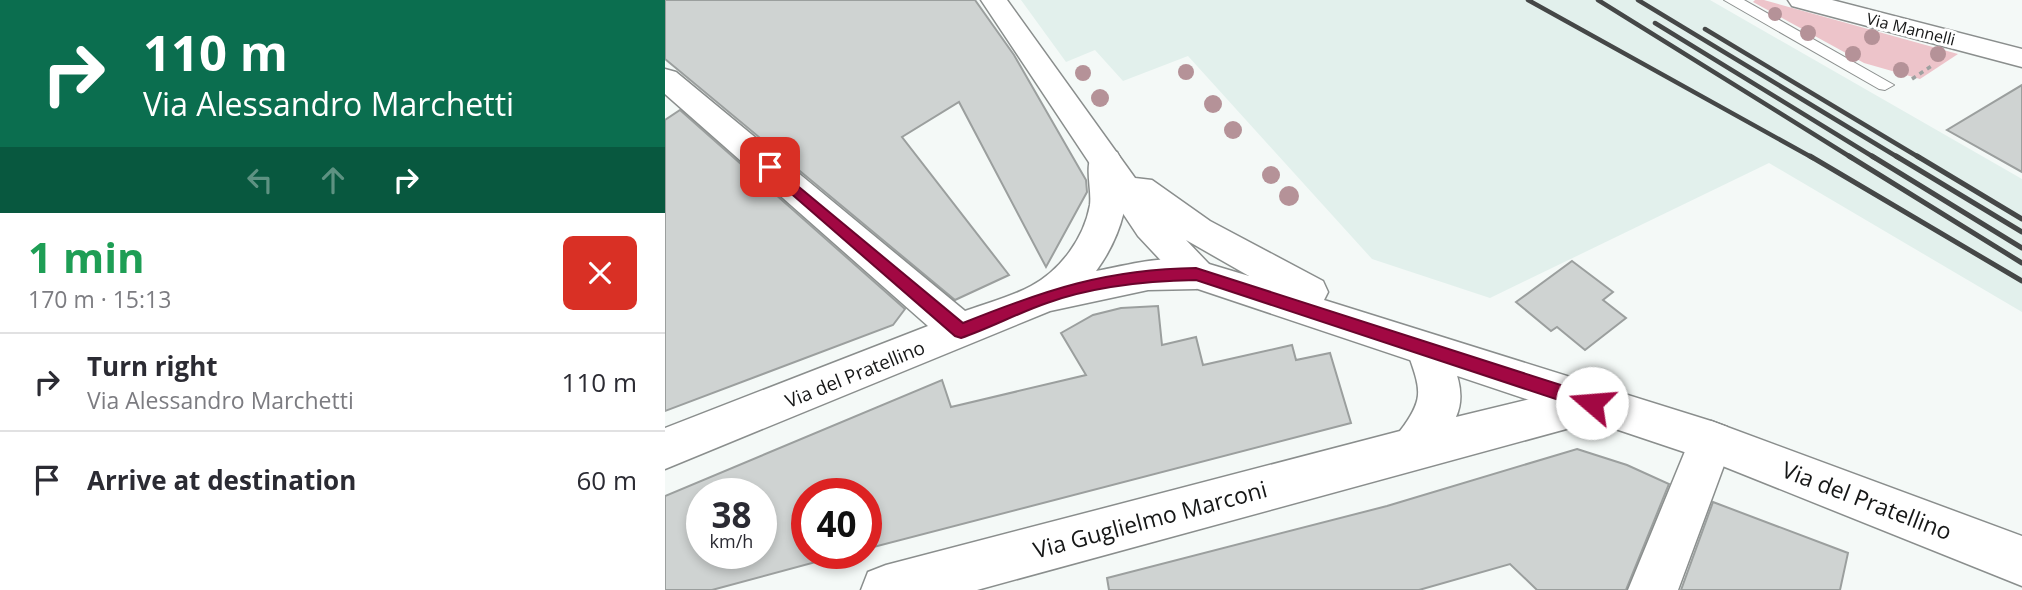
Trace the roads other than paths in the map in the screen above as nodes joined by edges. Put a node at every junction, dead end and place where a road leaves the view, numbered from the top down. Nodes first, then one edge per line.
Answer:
1 (994, 0) edge
2 (1732, 0) edge
3 (1801, 0) edge
4 (2022, 58) edge
5 (665, 78) edge
6 (1885, 85) dead end
7 (1105, 160) junction
8 (1208, 259) junction
9 (1044, 298) junction
10 (961, 331) junction
11 (1427, 350) junction
12 (1592, 403) junction
13 (1711, 441) junction
14 (1414, 448) junction
15 (665, 449) edge
16 (2022, 561) edge
17 (886, 590) edge
18 (1653, 590) edge

1 - 7 street
2 - 6 lane
3 - 4 street, Via Mannelli
5 - 10 street
7 - 8 street
7 - 9 street, Via del Pratellino
8 - 9 street, Via del Pratellino
8 - 11 street, Via del Pratellino
9 - 10 street, Via del Pratellino
10 - 15 street, Via del Pratellino
11 - 12 street, Via del Pratellino
11 - 14 street
12 - 13 street, Via del Pratellino
12 - 14 street, Via Guglielmo Marconi
13 - 16 street, Via del Pratellino
13 - 18 street
14 - 17 street, Via Guglielmo Marconi

